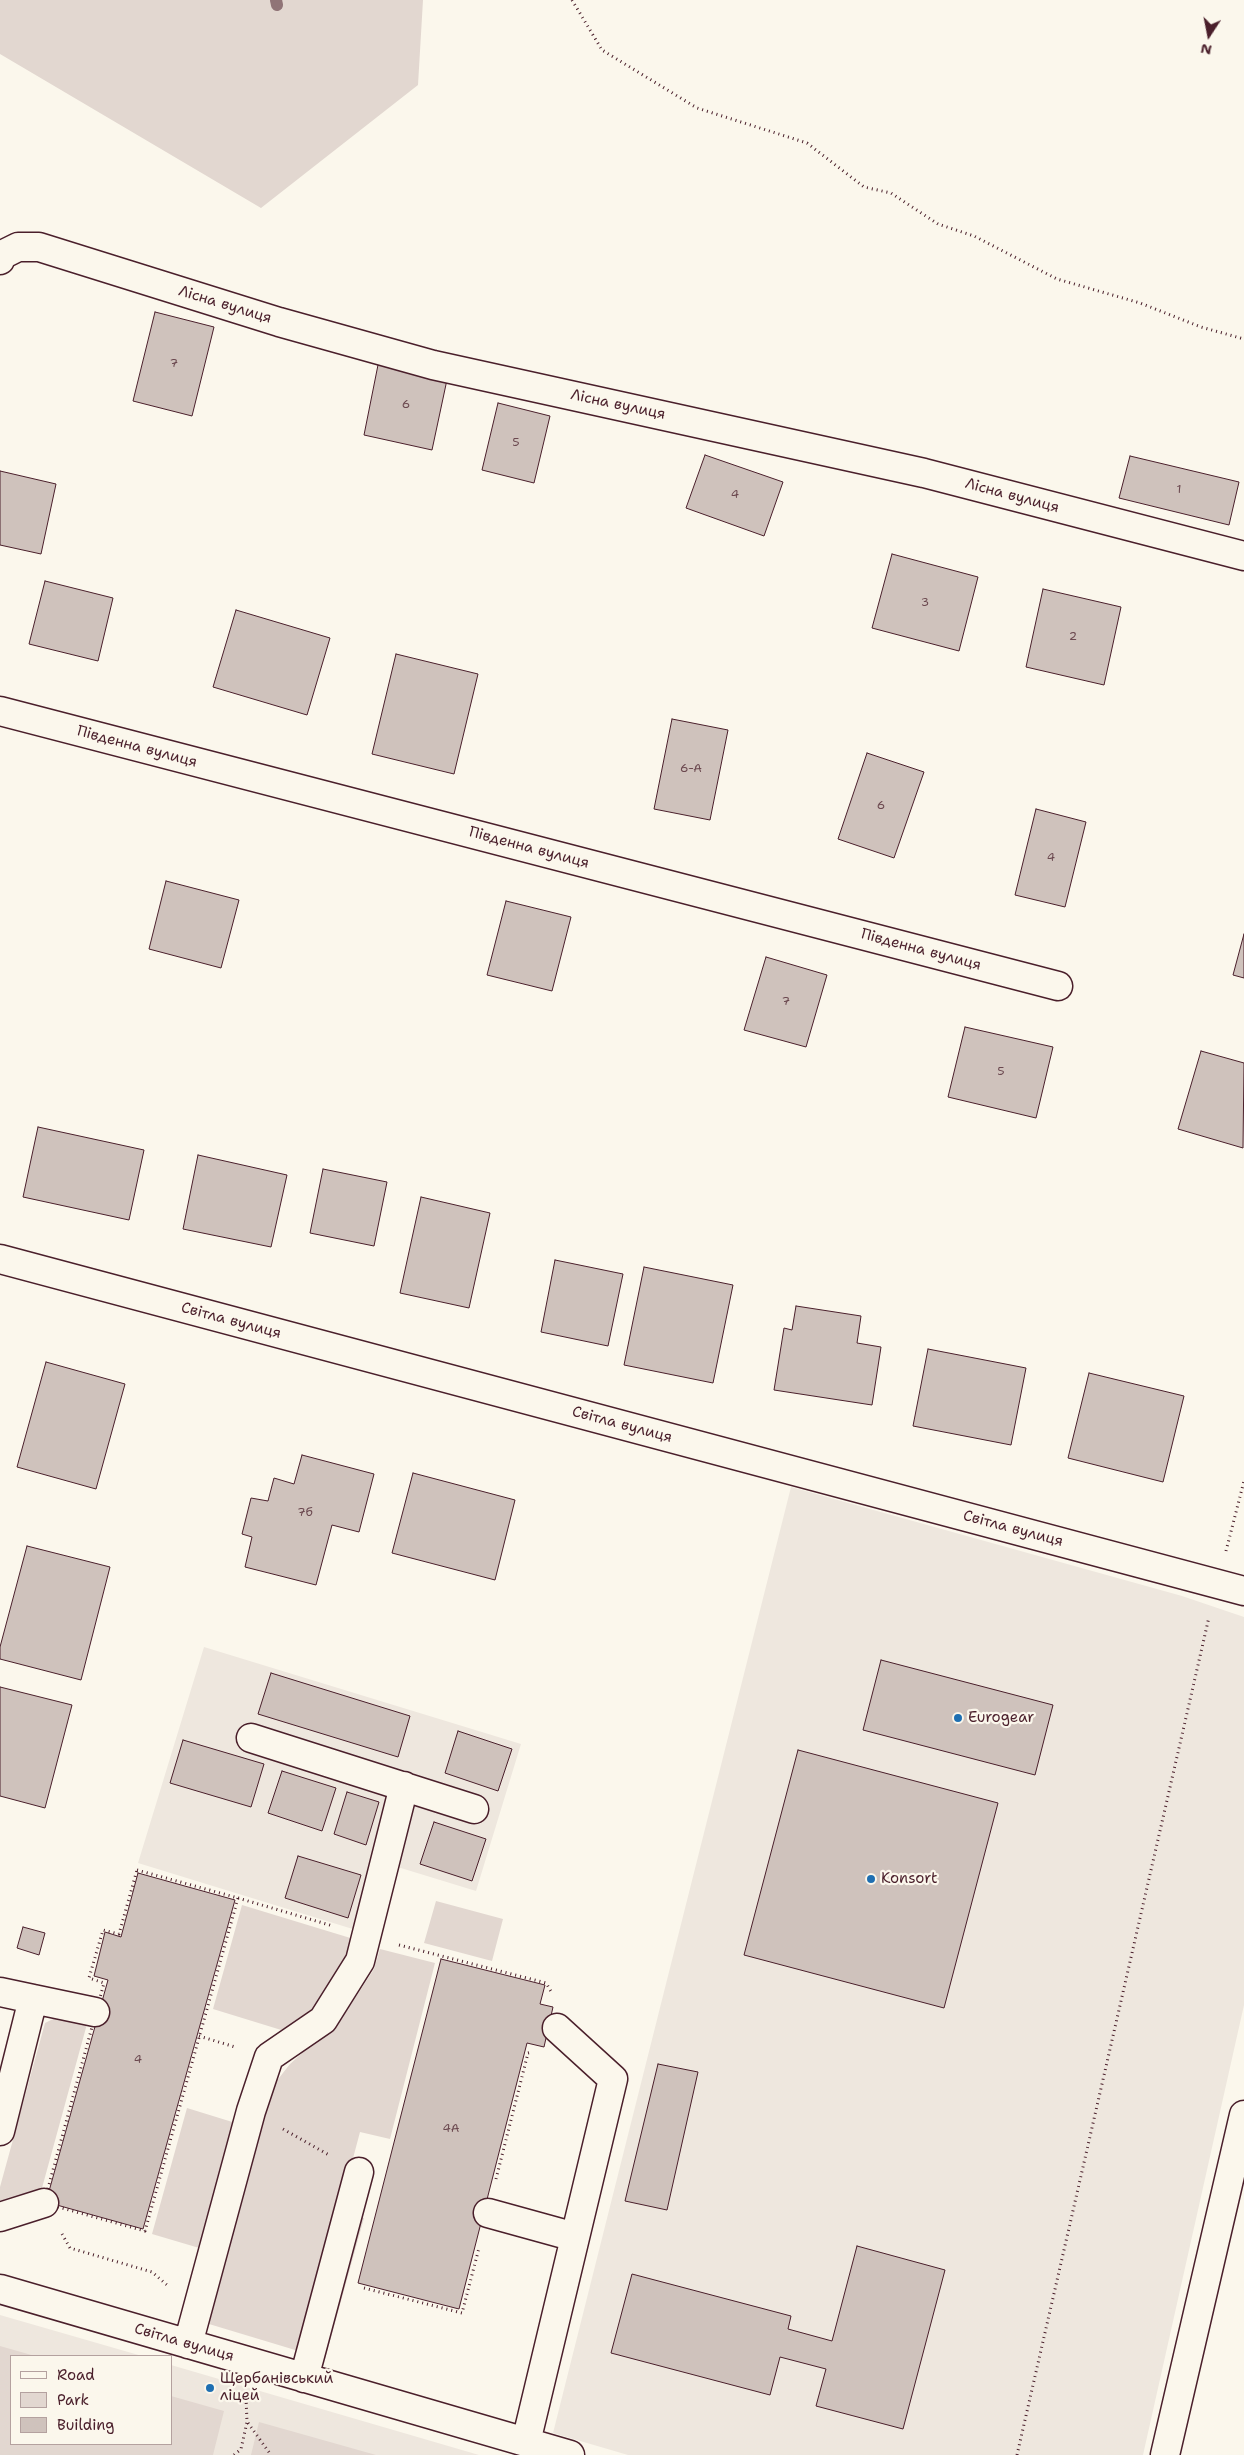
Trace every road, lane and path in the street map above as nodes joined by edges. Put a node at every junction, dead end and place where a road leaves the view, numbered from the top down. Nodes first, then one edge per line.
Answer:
1 (572, 0) edge
2 (0, 260) edge
3 (1244, 339) edge
4 (1244, 556) edge
5 (0, 711) edge
6 (1058, 986) dead end
7 (0, 1259) edge
8 (1244, 1481) edge
9 (1217, 1583) junction
10 (1244, 1591) edge
11 (251, 1738) dead end
12 (404, 1786) junction
13 (474, 1809) dead end
14 (238, 1898) junction
15 (365, 1936) junction
16 (0, 1992) edge
17 (33, 1999) junction
18 (96, 2012) junction
19 (557, 2028) joint
20 (252, 2111) junction
21 (1244, 2115) edge
22 (0, 2131) edge
23 (358, 2172) joint
24 (50, 2213) junction
25 (488, 2213) dead end
26 (0, 2217) edge
27 (575, 2237) junction
28 (0, 2289) edge
29 (197, 2311) junction
30 (188, 2344) junction
31 (236, 2358) junction
32 (304, 2378) junction
33 (248, 2422) junction
34 (526, 2442) junction
35 (234, 2455) edge
36 (271, 2455) edge
37 (570, 2455) edge
38 (1017, 2455) edge
39 (1165, 2455) edge

1 - 3 path
2 - 4 street, Лісна вулиця
5 - 6 street, Південна вулиця
7 - 9 street, Світла вулиця
8 - 9 path
9 - 10 street, Світла вулиця
9 - 38 path
11 - 12 street
12 - 13 street
12 - 15 street
14 - 15 path
14 - 18 path
14 - 24 path
15 - 19 path
15 - 20 street
16 - 17 street
17 - 18 street
17 - 22 street
18 - 24 path
19 - 27 street
20 - 23 path
20 - 29 street
21 - 39 street
23 - 32 street
24 - 26 street
24 - 29 path
25 - 27 street
27 - 34 street
28 - 30 street, Світла вулиця
29 - 30 street
30 - 31 street, Світла вулиця
31 - 32 street, Світла вулиця
31 - 33 path
32 - 34 street, Світла вулиця
33 - 35 path
33 - 36 path
34 - 37 street, Світла вулиця

